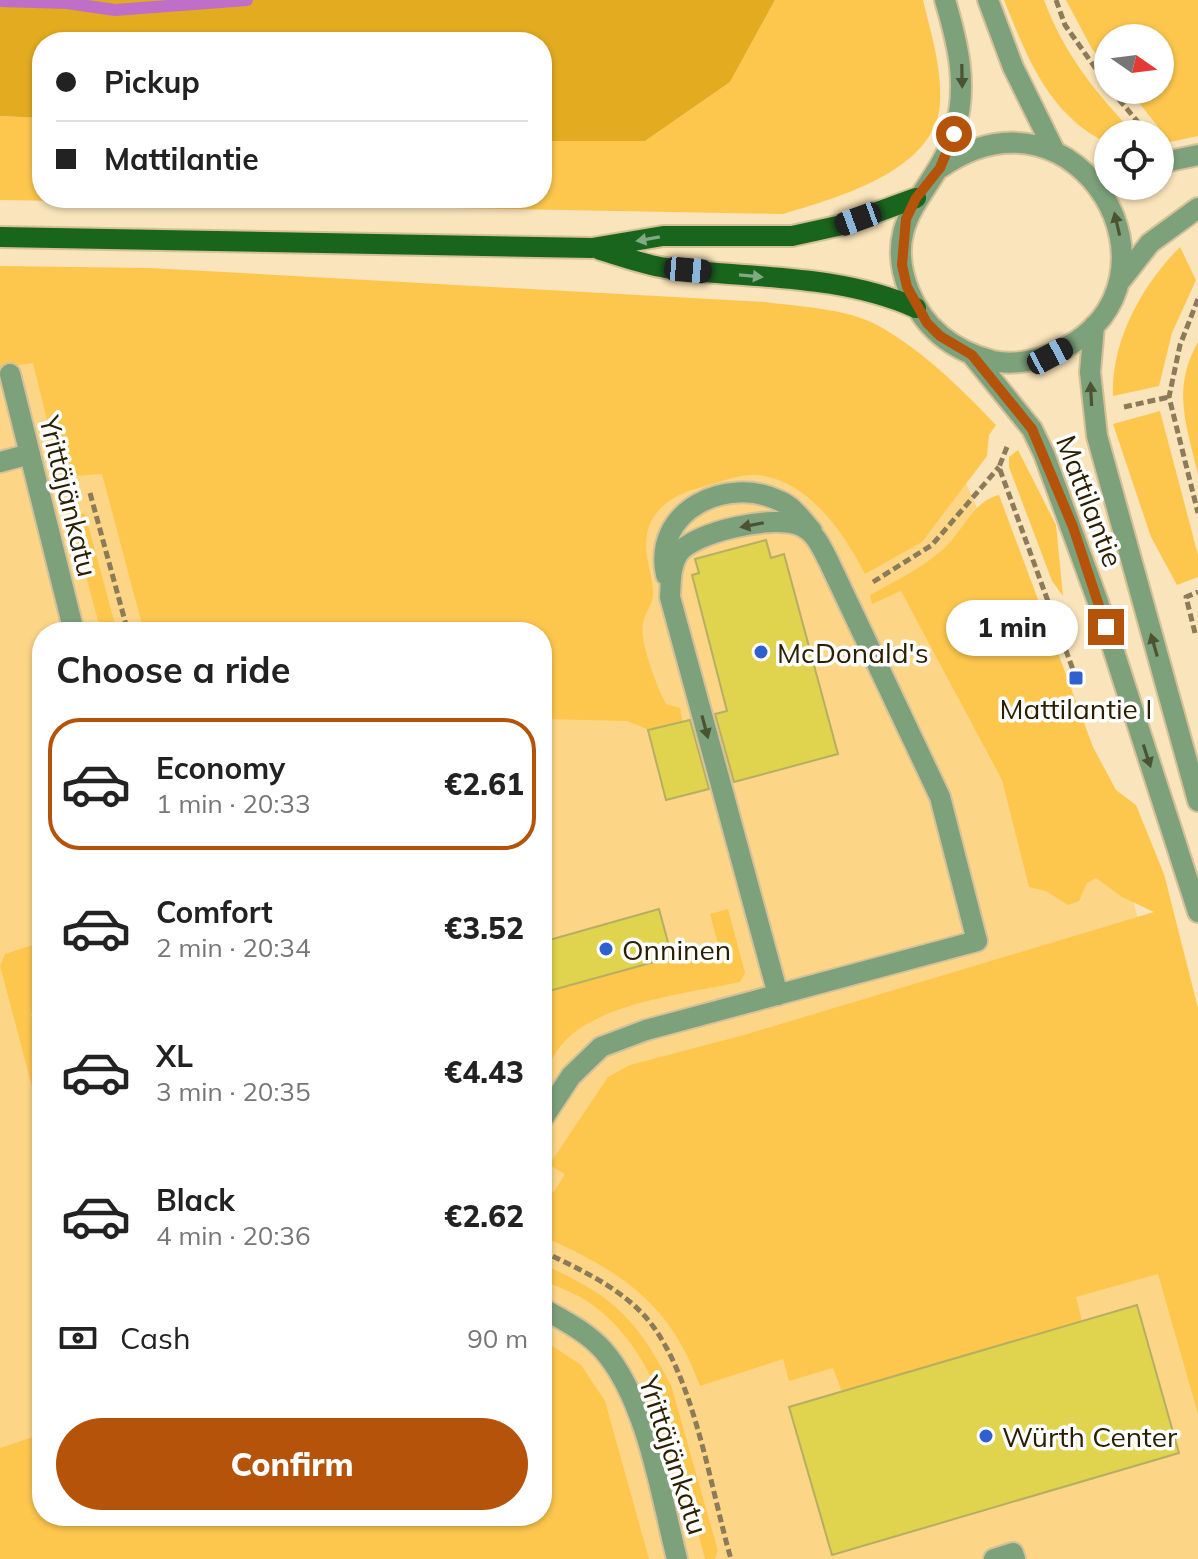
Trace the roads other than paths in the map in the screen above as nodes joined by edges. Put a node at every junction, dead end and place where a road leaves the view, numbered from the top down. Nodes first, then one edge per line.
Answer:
1 (945, 0) edge
2 (988, 0) edge
3 (1054, 150) junction
4 (1198, 155) edge
5 (1174, 160) edge
6 (1094, 167) edge
7 (940, 168) junction
8 (1083, 168) junction
9 (916, 198) junction
10 (1198, 208) edge
11 (0, 237) edge
12 (592, 248) junction
13 (1117, 286) junction
14 (916, 308) junction
15 (1094, 326) junction
16 (972, 355) junction
17 (10, 374) dead end
18 (30, 454) junction
19 (0, 462) edge
20 (814, 534) junction
21 (670, 597) junction
22 (72, 622) edge
23 (1198, 801) edge
24 (1198, 912) edge
25 (778, 995) junction
26 (552, 1105) edge
27 (552, 1314) edge
28 (677, 1559) edge
29 (994, 1559) edge
30 (1015, 1559) edge

1 -> 7 street
2 - 3 street
3 - 7 street
3 - 8 street
4 - 5 street
6 - 8 street
7 - 9 street
13 -> 8 street
9 -> 12 main road
9 - 14 street
10 - 13 street
11 - 12 main road
12 -> 14 main road
13 - 15 street
14 - 16 street
15 - 16 street
23 -> 15 street, Mattilantie
16 -> 24 street, Mattilantie
17 - 18 street, Yrittäjänkatu
18 - 19 street
18 - 22 street, Yrittäjänkatu
20 -> 21 street
20 - 21 street
20 - 25 street
21 -> 25 street
25 - 26 street
27 - 28 street, Yrittäjänkatu
29 - 30 street

